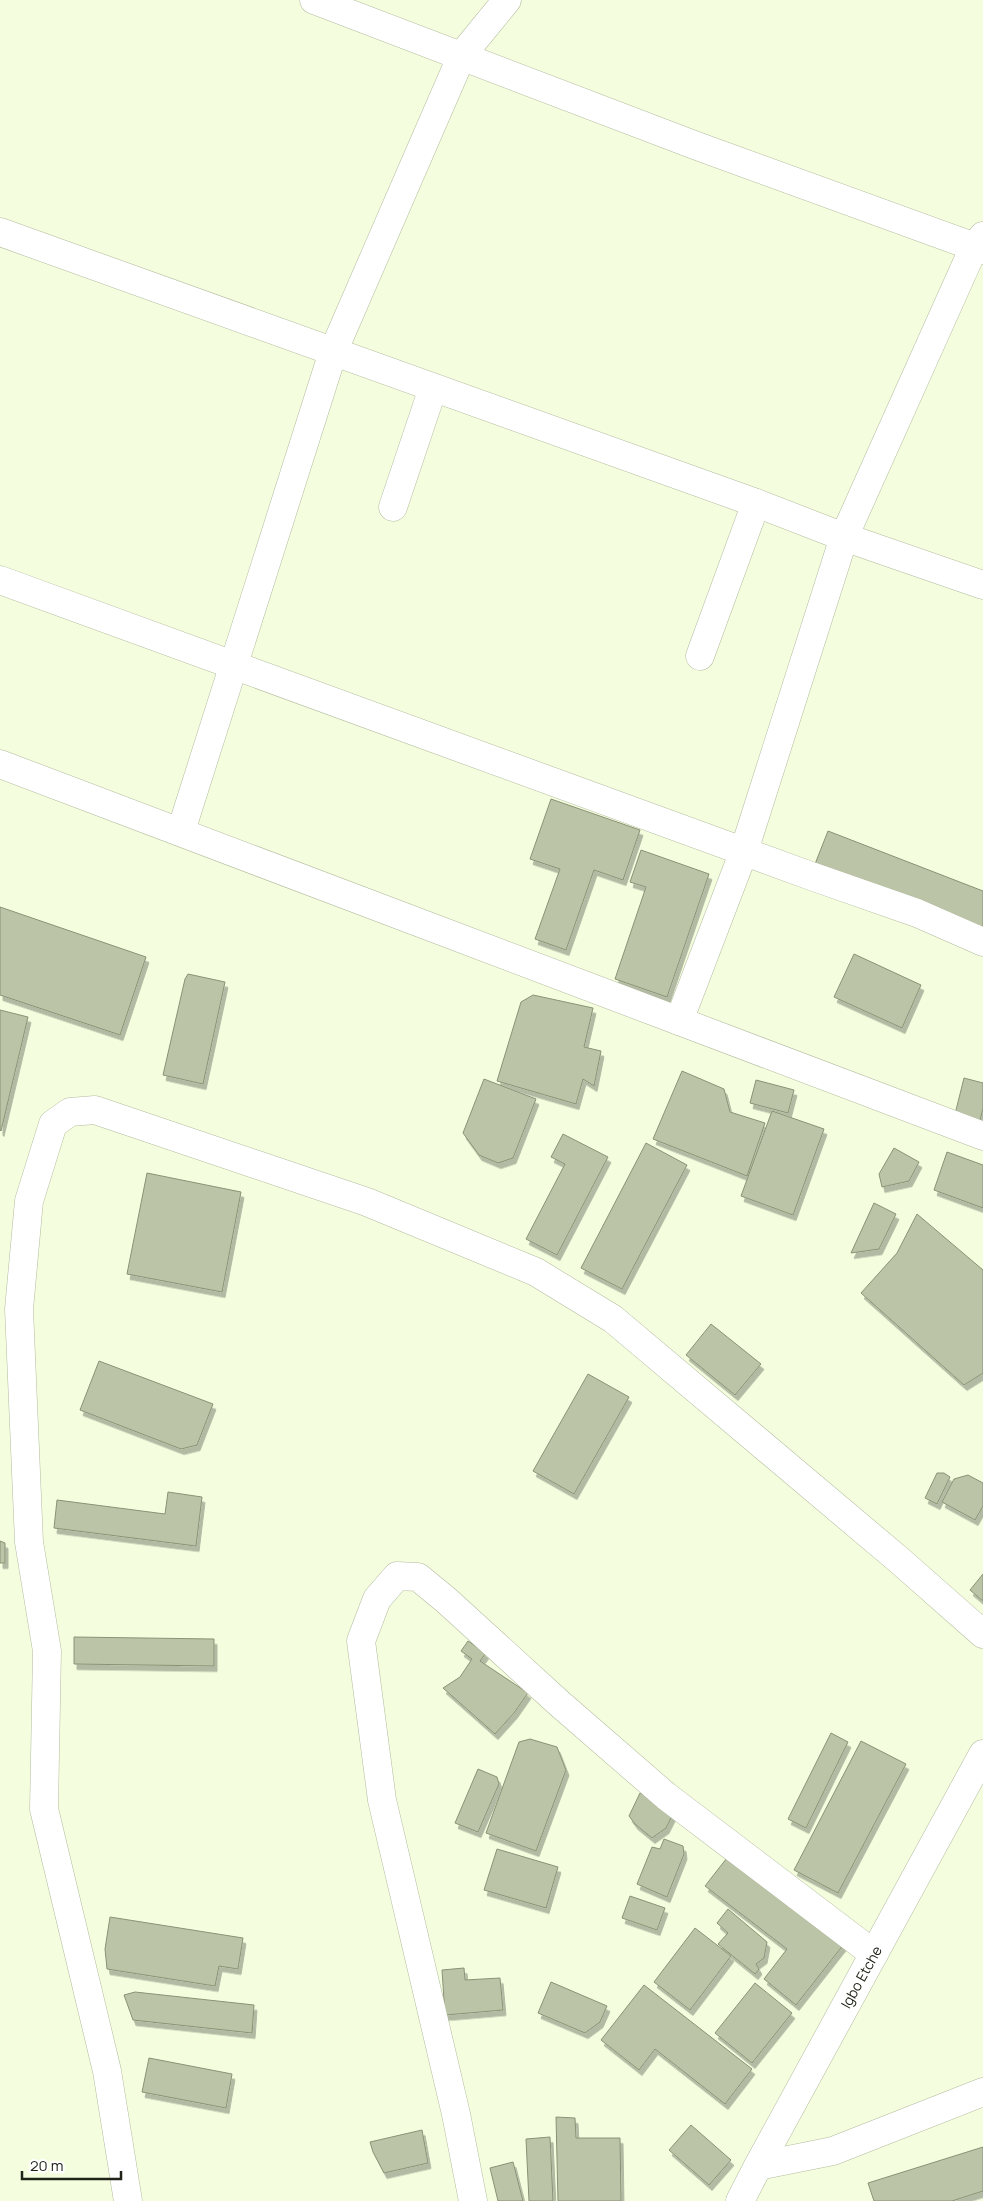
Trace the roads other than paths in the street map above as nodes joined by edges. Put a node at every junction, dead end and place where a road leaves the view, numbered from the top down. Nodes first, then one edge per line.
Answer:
1 (314, 0) edge
2 (507, 0) edge
3 (462, 55) junction
4 (0, 232) edge
5 (980, 244) edge
6 (333, 352) junction
7 (433, 388) junction
8 (756, 503) junction
9 (393, 507) dead end
10 (844, 537) junction
11 (0, 580) edge
12 (983, 585) edge
13 (700, 656) dead end
14 (234, 664) junction
15 (0, 764) edge
16 (181, 831) junction
17 (744, 850) junction
18 (983, 942) edge
19 (679, 1021) junction
20 (983, 1136) edge
21 (983, 1634) edge
22 (983, 1754) edge
23 (874, 1954) junction
24 (983, 2092) edge
25 (758, 2166) junction
26 (128, 2201) edge
27 (473, 2201) edge
28 (740, 2201) edge

1 - 3 street
2 - 3 street
3 - 5 street
3 - 6 street
4 - 6 street
5 - 10 street
6 - 7 street
6 - 14 street
7 - 8 street
7 - 9 street
8 - 10 street
8 - 13 street
10 - 12 street
10 - 17 street
11 - 14 street
14 - 16 street
14 - 17 street
15 - 16 street
16 - 19 street
17 - 18 street
17 - 19 street
19 - 20 street
21 - 26 street
22 - 23 street, Igbo Etche
23 - 25 street, Igbo Etche
23 - 27 street
24 - 25 street
25 - 28 street, Igbo Etche

